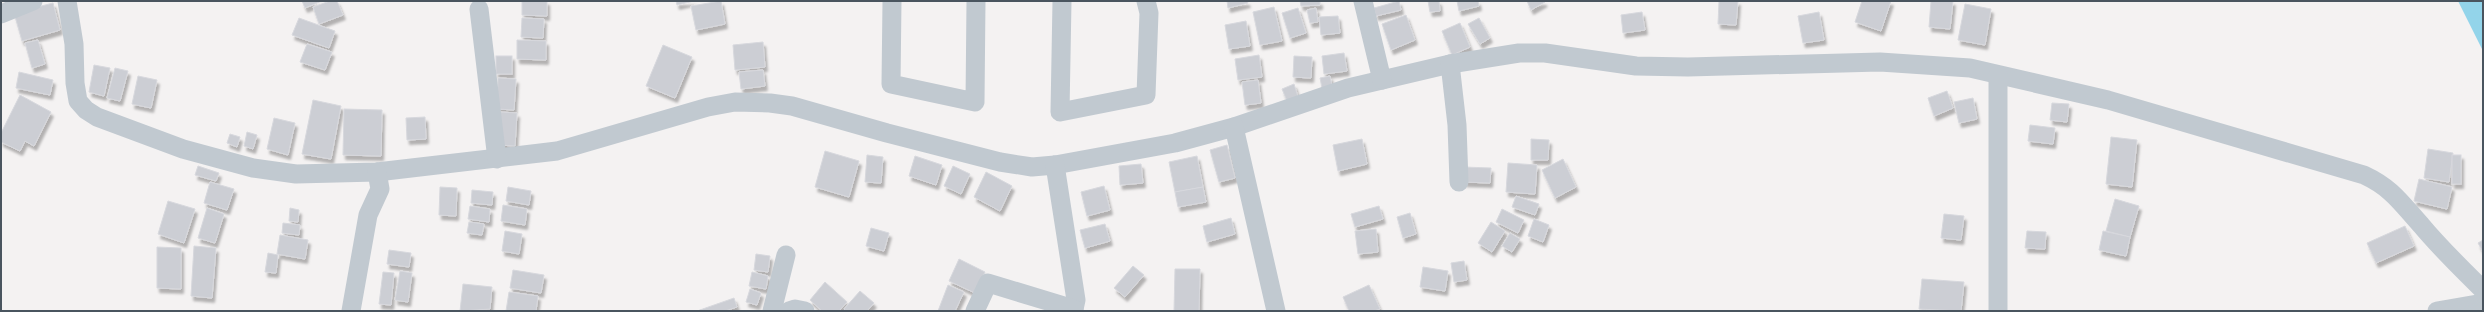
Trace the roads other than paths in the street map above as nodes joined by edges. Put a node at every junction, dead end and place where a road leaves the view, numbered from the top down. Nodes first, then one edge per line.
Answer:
1 (33, 1) edge
2 (67, 1) edge
3 (892, 1) edge
4 (976, 1) edge
5 (1062, 1) edge
6 (1146, 1) edge
7 (1363, 1) edge
8 (479, 10) dead end
9 (1, 14) edge
10 (1450, 64) junction
11 (1998, 75) junction
12 (1382, 80) junction
13 (1234, 127) junction
14 (497, 159) junction
15 (1055, 165) junction
16 (377, 172) junction
17 (1459, 182) dead end
18 (786, 255) dead end
19 (2483, 290) edge
20 (2483, 303) edge
21 (1072, 310) edge
22 (351, 311) edge
23 (772, 311) edge
24 (789, 311) edge
25 (805, 311) edge
26 (975, 311) edge
27 (1276, 311) edge
28 (1998, 311) edge
29 (2437, 311) edge

1 - 9 street
2 - 16 street
3 - 4 street
5 - 6 street
7 - 12 street
8 - 14 street
10 - 11 street
10 - 12 street
10 - 17 street
11 - 19 street
11 - 28 street
12 - 13 street
13 - 15 street
13 - 27 street
14 - 15 street
14 - 16 street
15 - 21 street
16 - 22 street
18 - 23 street
20 - 29 street
21 - 26 street
24 - 25 street

